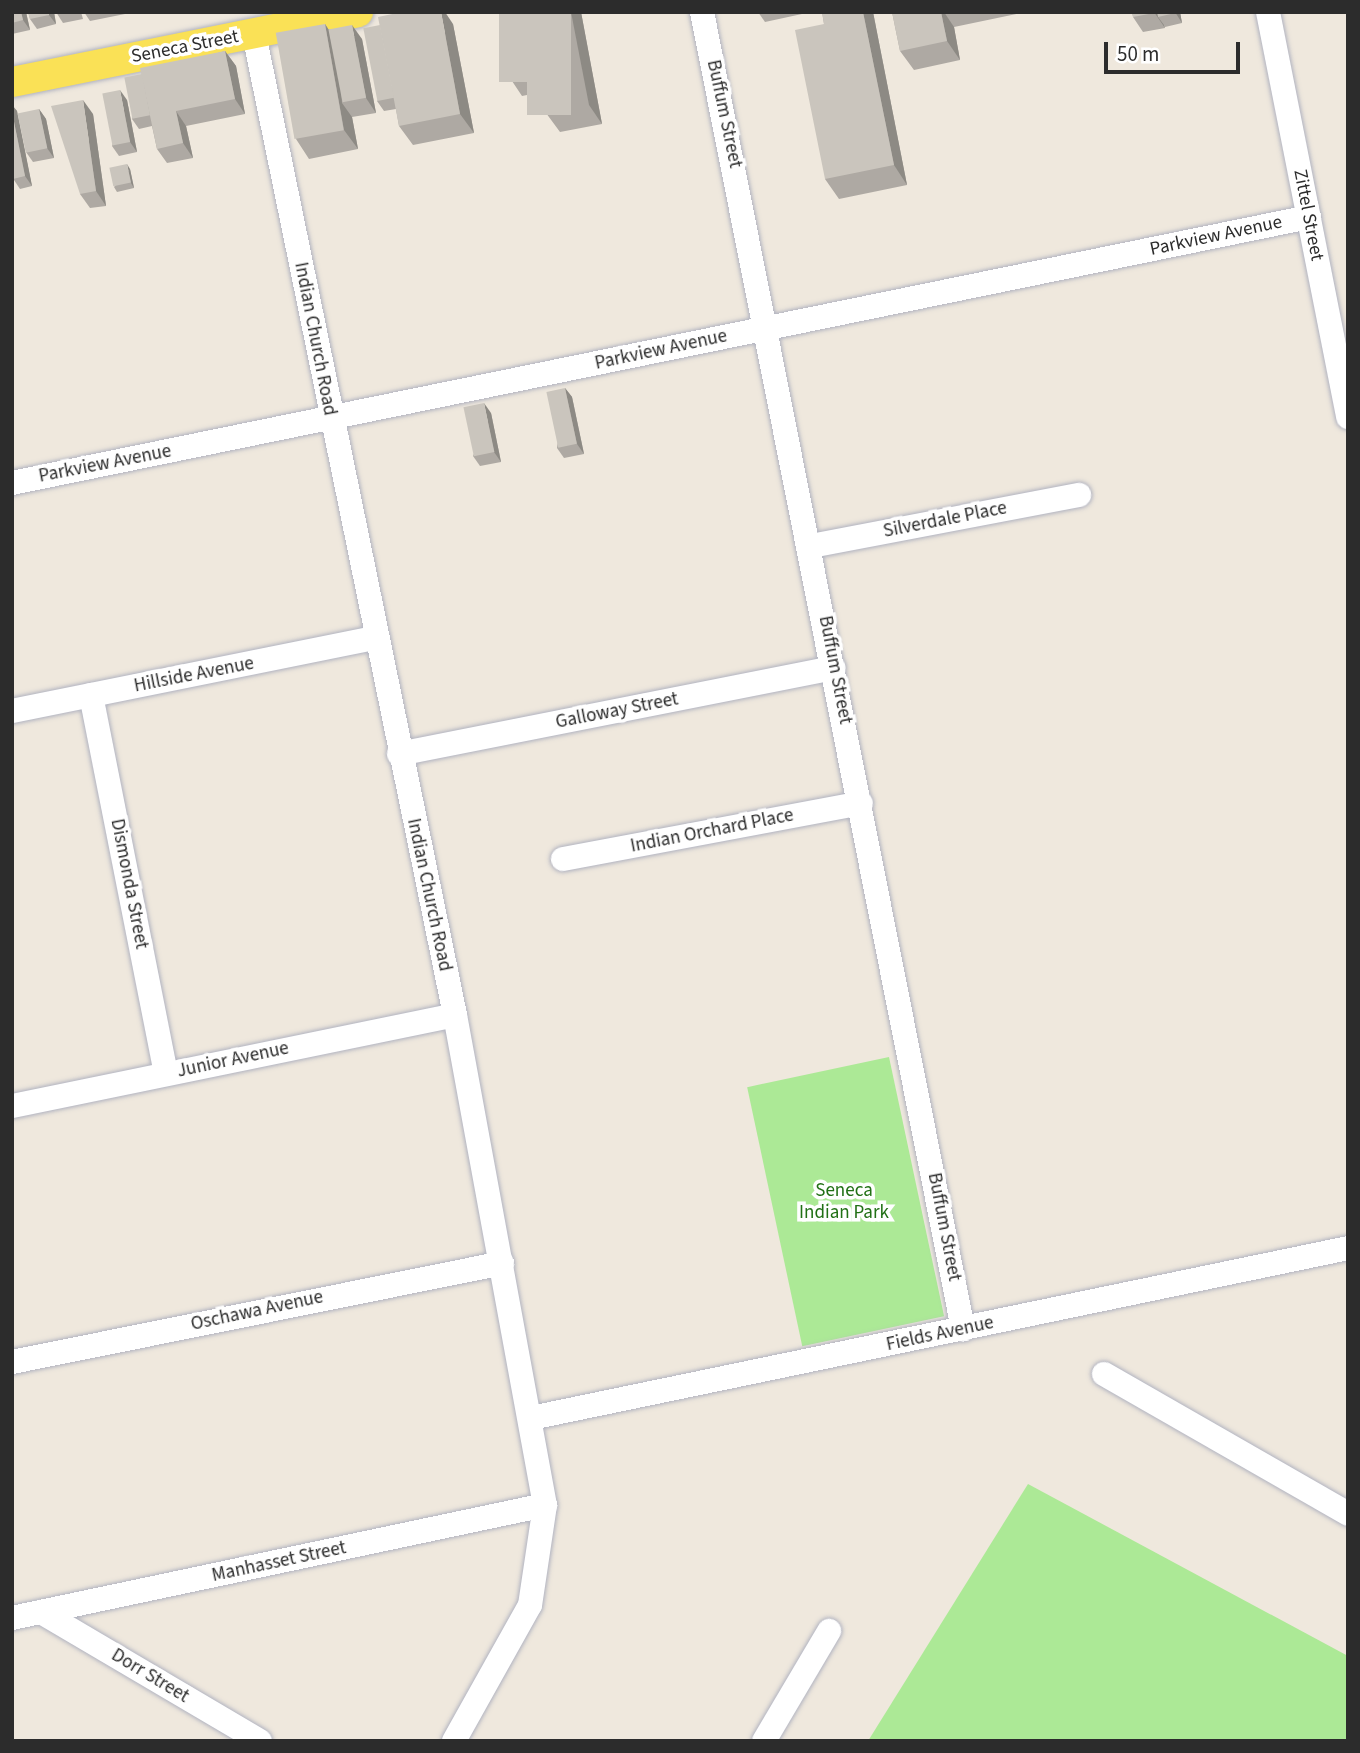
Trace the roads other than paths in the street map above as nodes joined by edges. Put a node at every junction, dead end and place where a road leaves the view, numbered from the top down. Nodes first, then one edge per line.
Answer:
1 (358, 12) edge
2 (702, 12) edge
3 (1268, 12) edge
4 (254, 34) junction
5 (12, 82) edge
6 (1309, 217) junction
7 (769, 328) junction
8 (1348, 417) edge
9 (331, 419) junction
10 (12, 483) edge
11 (1079, 495) dead end
12 (811, 546) junction
13 (375, 638) junction
14 (834, 668) junction
15 (92, 695) junction
16 (12, 711) edge
17 (399, 754) junction
18 (861, 803) junction
19 (563, 859) dead end
20 (455, 1015) junction
21 (166, 1074) junction
22 (12, 1106) edge
23 (1348, 1248) edge
24 (502, 1263) junction
25 (963, 1329) junction
26 (12, 1362) edge
27 (1104, 1374) dead end
28 (531, 1418) junction
29 (545, 1505) junction
30 (1348, 1514) edge
31 (41, 1612) junction
32 (12, 1618) edge
33 (829, 1632) dead end
34 (260, 1741) edge
35 (454, 1741) edge
36 (764, 1741) edge

1 - 4 main road, Seneca Street
2 - 7 street, Buffum Street
3 - 6 street, Zittel Street
4 - 5 main road, Seneca Street
4 - 9 street, Indian Church Road
6 - 7 street, Parkview Avenue
6 - 8 street, Zittel Street
7 - 9 street, Parkview Avenue
7 - 12 street, Buffum Street
9 - 10 street, Parkview Avenue
9 - 13 street, Indian Church Road
11 - 12 street, Silverdale Place
12 - 14 street, Buffum Street
13 - 15 street, Hillside Avenue
13 - 17 street, Indian Church Road
14 - 17 street, Galloway Street
14 - 18 street, Buffum Street
15 - 16 street, Hillside Avenue
15 - 21 street, Dismonda Street
17 - 20 street, Indian Church Road
18 - 19 street, Indian Orchard Place
18 - 25 street, Buffum Street
20 - 21 street, Junior Avenue
20 - 24 street, Indian Church Road
21 - 22 street, Junior Avenue
23 - 25 street, Fields Avenue
24 - 26 street, Oschawa Avenue
24 - 28 street, Indian Church Road
25 - 28 street, Fields Avenue
27 - 30 street
28 - 29 street, Indian Church Road
29 - 31 street, Manhasset Street
29 - 35 street, Indian Church Road
31 - 32 street, Manhasset Street
31 - 34 street, Dorr Street
33 - 36 street

